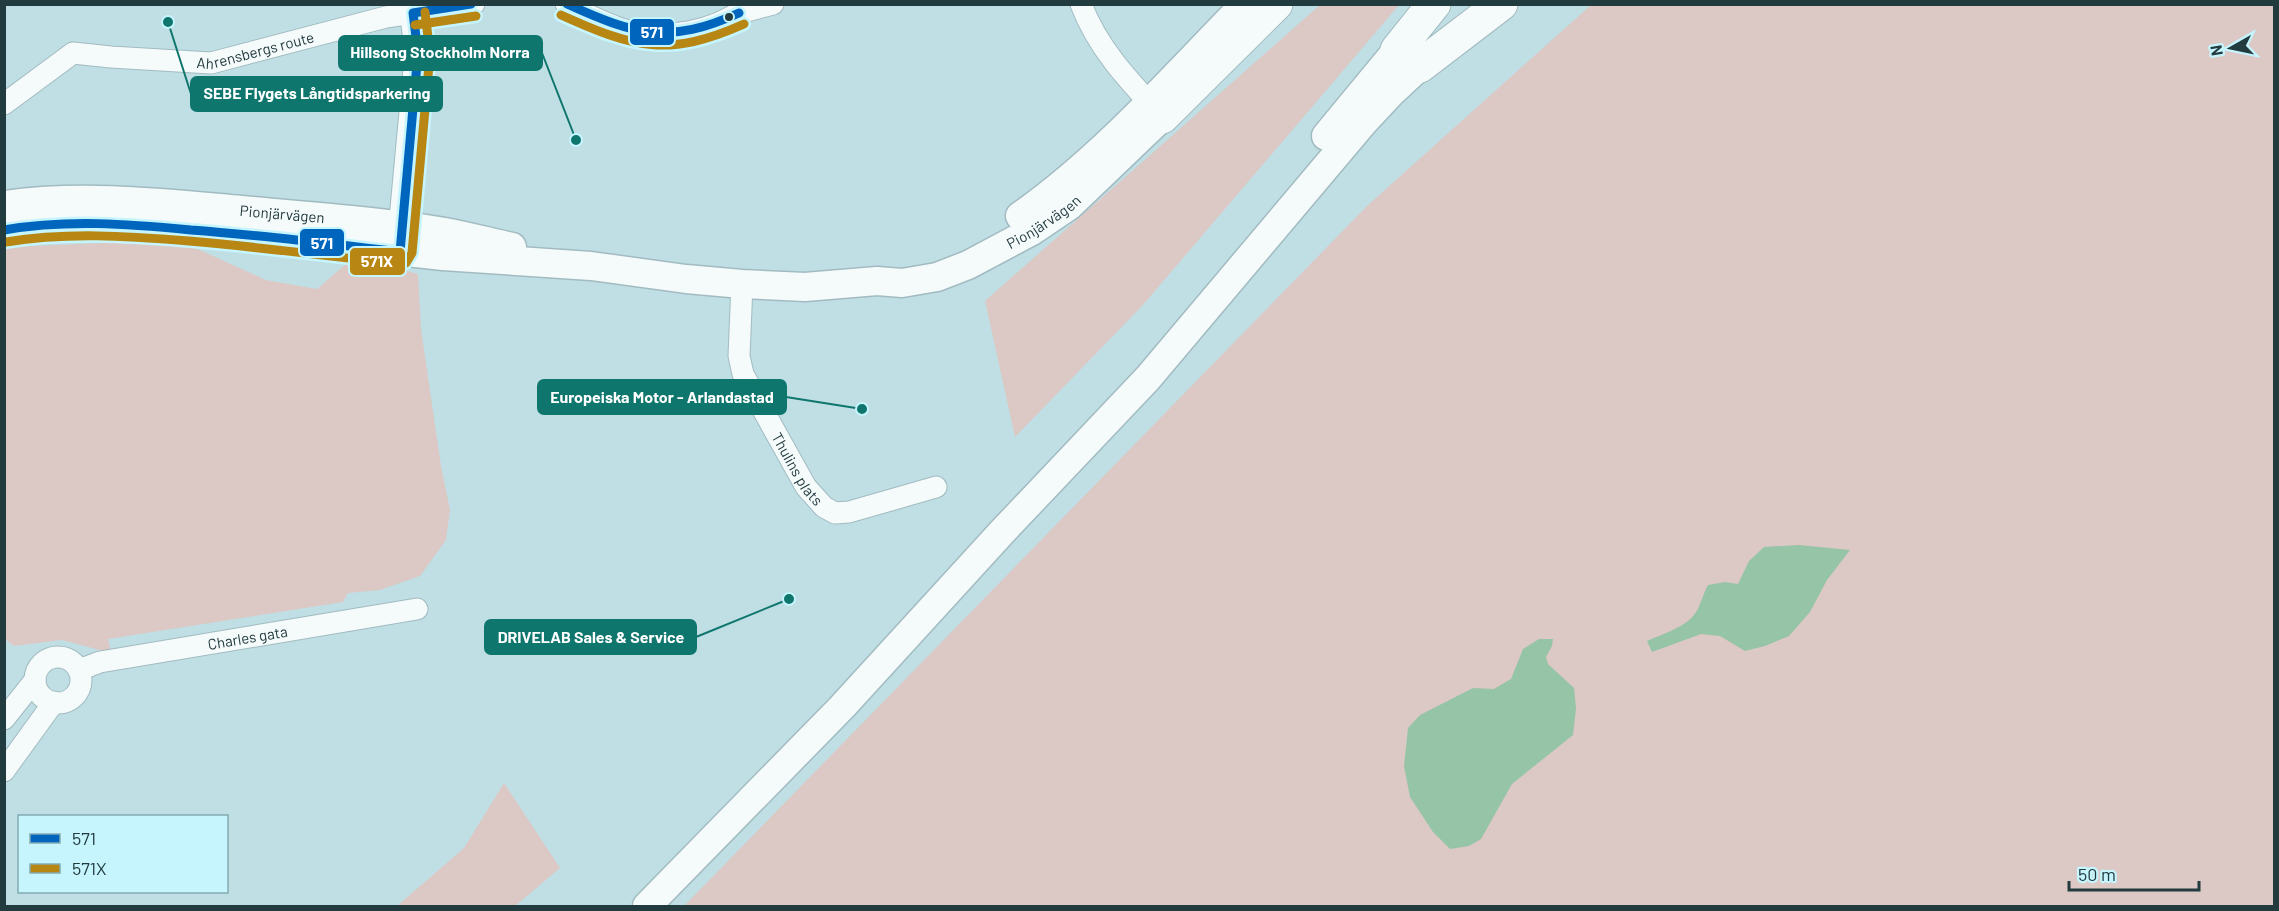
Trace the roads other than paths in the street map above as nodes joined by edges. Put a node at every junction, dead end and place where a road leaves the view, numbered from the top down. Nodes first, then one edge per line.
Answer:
1 (474, 4) edge
2 (566, 4) edge
3 (773, 4) edge
4 (1081, 4) edge
5 (1245, 4) edge
6 (1276, 4) edge
7 (1434, 4) edge
8 (1501, 4) edge
9 (413, 9) edge
10 (745, 9) edge
11 (1409, 58) junction
12 (4, 104) edge
13 (1155, 110) junction
14 (4, 205) edge
15 (4, 230) edge
16 (401, 239) junction
17 (742, 284) junction
18 (936, 487) dead end
19 (417, 609) dead end
20 (79, 670) junction
21 (35, 680) junction
22 (54, 702) junction
23 (4, 719) edge
24 (4, 771) edge
25 (647, 906) edge

1 - 9 street, Ahrensbergs route
2 - 10 street
3 - 10 street
4 - 13 street
5 - 13 main road, Pionjärvägen
6 - 13 highway
7 - 11 highway
8 - 11 highway
9 - 12 street, Ahrensbergs route
9 - 16 street
11 - 25 main road
13 - 17 main road, Pionjärvägen
14 - 16 main road, Pionjärvägen
15 - 16 main road, Pionjärvägen
16 - 17 main road, Pionjärvägen
17 - 18 street, Thulins plats
19 - 20 street, Charles gata
20 - 21 street
20 - 22 street
21 - 22 street
21 - 23 street
22 - 24 street

